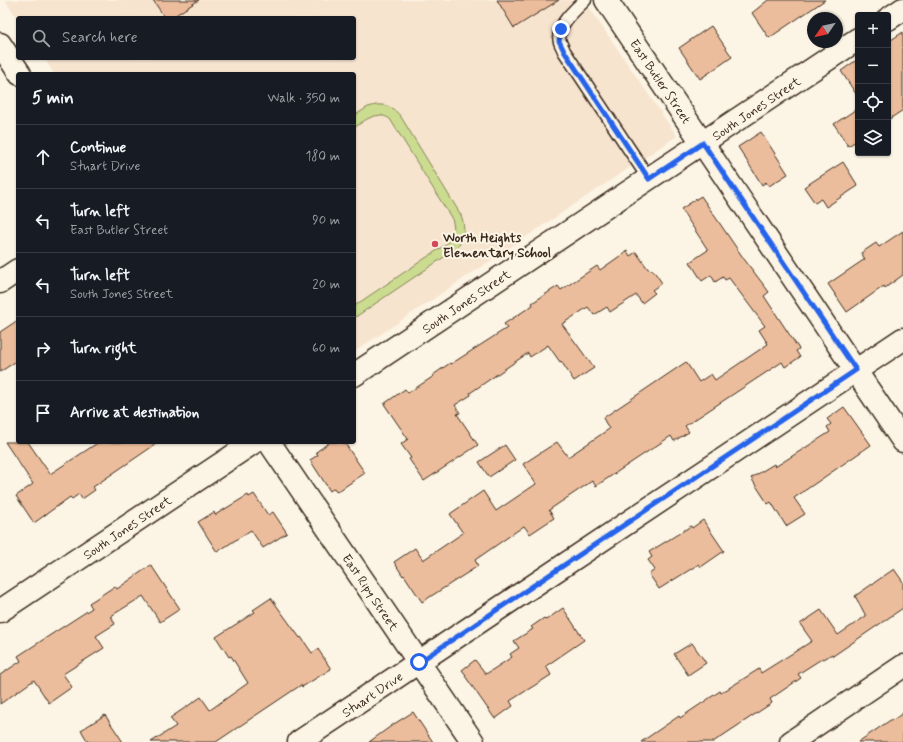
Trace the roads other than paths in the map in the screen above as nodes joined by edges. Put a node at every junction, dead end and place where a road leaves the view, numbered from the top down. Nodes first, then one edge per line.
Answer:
1 (585, 0) edge
2 (606, 0) edge
3 (903, 10) edge
4 (891, 18) edge
5 (855, 41) edge
6 (0, 44) edge
7 (19, 72) edge
8 (703, 143) junction
9 (649, 179) junction
10 (16, 271) edge
11 (0, 282) edge
12 (903, 339) edge
13 (856, 370) junction
14 (356, 374) edge
15 (903, 441) edge
16 (251, 444) edge
17 (271, 444) edge
18 (0, 611) edge
19 (419, 662) junction
20 (903, 666) edge
21 (299, 742) edge
22 (473, 742) edge
23 (791, 742) edge

1 - 9 lane
2 - 8 street, East Butler Street
3 - 4 street
5 - 8 street, South Jones Street
6 - 7 street
8 - 9 street, South Jones Street
8 - 13 street, East Butler Street
9 - 14 street, South Jones Street
10 - 11 street
12 - 13 street, Stuart Drive
13 - 15 street, East Butler Street
13 - 19 street, Stuart Drive
16 - 18 street, South Jones Street
17 - 19 street, East Ripy Street
19 - 21 street, Stuart Drive
19 - 22 street, East Ripy Street
20 - 23 street

